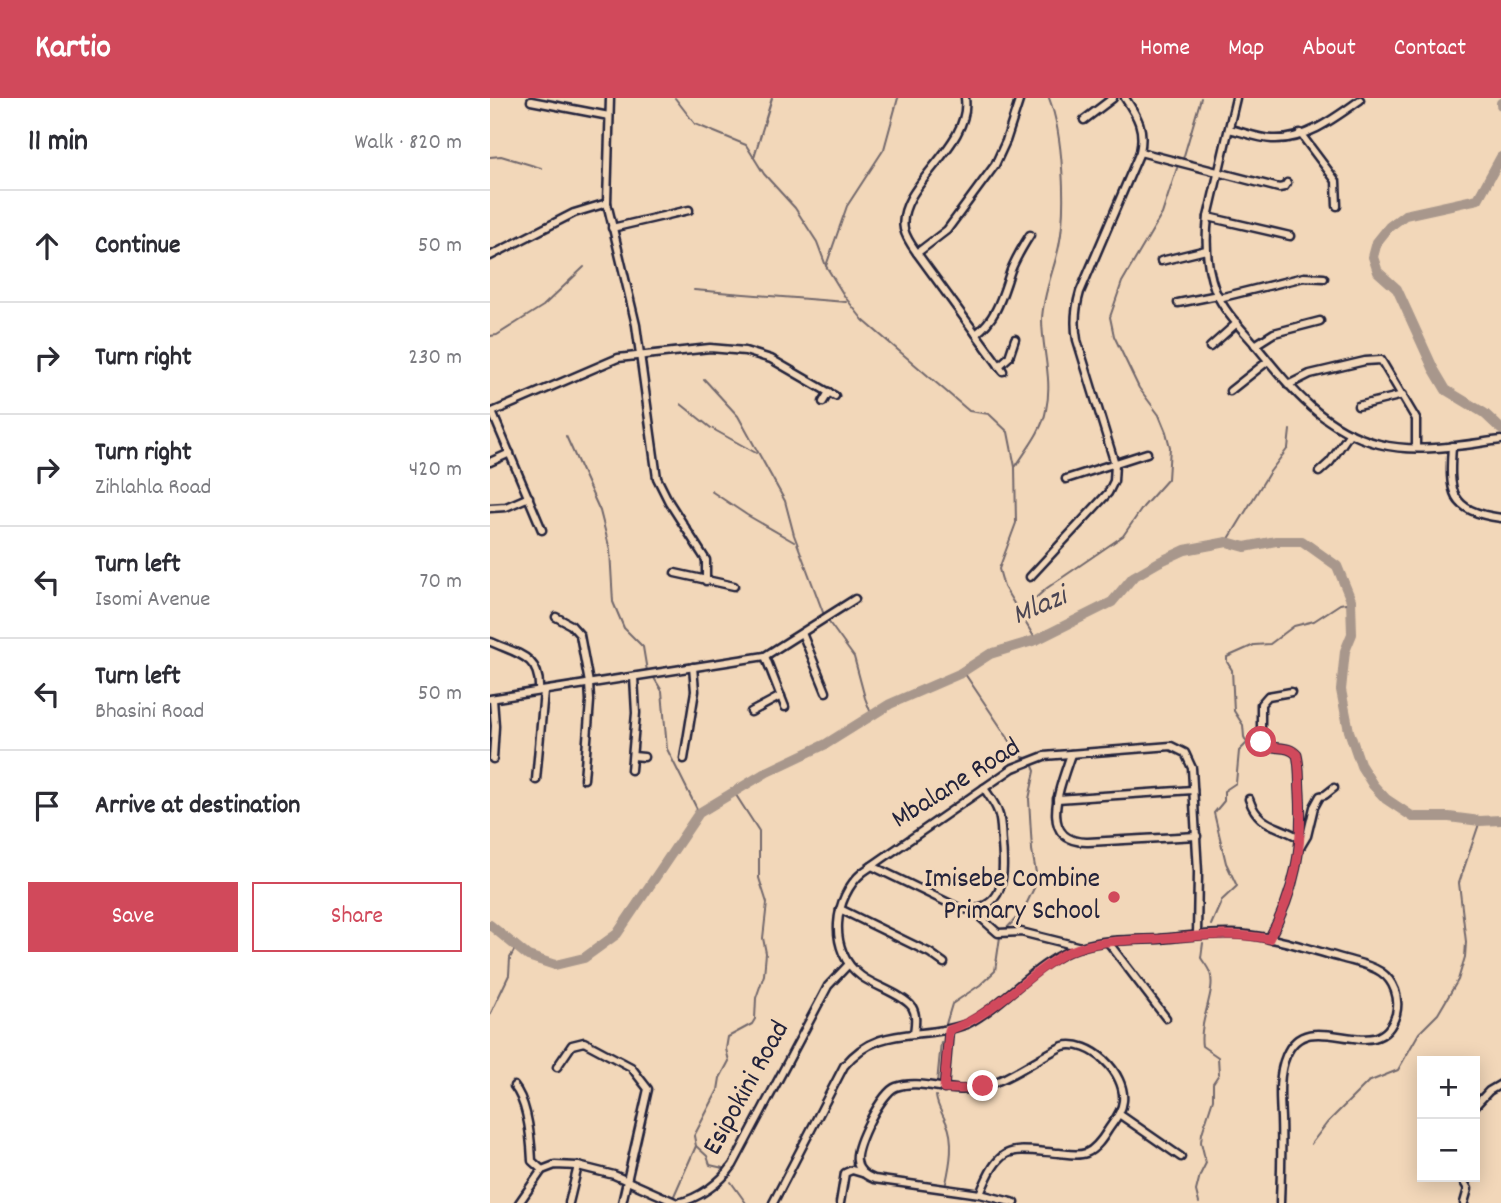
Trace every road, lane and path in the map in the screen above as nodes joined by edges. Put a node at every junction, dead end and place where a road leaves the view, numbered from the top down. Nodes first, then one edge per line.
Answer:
1 (610, 98) edge
2 (965, 98) edge
3 (1020, 98) edge
4 (1113, 98) edge
5 (1125, 98) edge
6 (1236, 98) edge
7 (1360, 100) dead end
8 (531, 101) dead end
9 (609, 116) junction
10 (1084, 120) dead end
11 (1229, 129) junction
12 (1300, 133) junction
13 (1140, 152) junction
14 (1217, 173) junction
15 (1287, 183) dead end
16 (607, 202) junction
17 (1337, 206) dead end
18 (689, 210) dead end
19 (1208, 217) junction
20 (612, 228) junction
21 (1290, 236) dead end
22 (1025, 238) dead end
23 (1206, 250) junction
24 (917, 253) junction
25 (490, 256) edge
26 (1161, 261) dead end
27 (1324, 278) dead end
28 (1218, 297) junction
29 (1178, 303) dead end
30 (1305, 317) dead end
31 (1320, 321) dead end
32 (1237, 323) junction
33 (1308, 325) junction
34 (976, 334) junction
35 (1014, 339) dead end
36 (1255, 345) junction
37 (1210, 347) dead end
38 (641, 354) junction
39 (1268, 361) junction
40 (1288, 385) junction
41 (1230, 391) dead end
42 (1403, 395) junction
43 (823, 402) dead end
44 (1358, 406) dead end
45 (491, 412) edge
46 (1350, 433) junction
47 (1501, 440) edge
48 (1452, 446) junction
49 (1416, 448) junction
50 (510, 453) junction
51 (1147, 453) dead end
52 (490, 462) edge
53 (1115, 464) junction
54 (1319, 472) dead end
55 (1066, 479) dead end
56 (529, 497) junction
57 (490, 508) edge
58 (1501, 518) edge
59 (542, 530) dead end
60 (675, 573) dead end
61 (1030, 577) dead end
62 (706, 581) junction
63 (734, 586) dead end
64 (855, 599) dead end
65 (556, 617) dead end
66 (802, 633) junction
67 (491, 642) edge
68 (765, 656) junction
69 (693, 667) junction
70 (634, 677) junction
71 (589, 683) junction
72 (541, 691) junction
73 (826, 692) dead end
74 (1291, 692) dead end
75 (781, 696) junction
76 (491, 699) edge
77 (785, 708) dead end
78 (751, 712) dead end
79 (676, 747) dead end
80 (686, 749) junction
81 (1071, 754) junction
82 (633, 756) junction
83 (644, 757) dead end
84 (493, 759) dead end
85 (684, 759) dead end
86 (576, 769) dead end
87 (584, 770) junction
88 (631, 771) dead end
89 (536, 779) dead end
90 (584, 779) dead end
91 (984, 788) junction
92 (1334, 788) dead end
93 (1193, 790) junction
94 (1057, 799) junction
95 (1248, 799) dead end
96 (1197, 836) junction
97 (1301, 839) junction
98 (1300, 848) junction
99 (872, 866) junction
100 (840, 909) junction
101 (971, 909) junction
102 (1197, 935) junction
103 (1269, 939) junction
104 (1108, 942) junction
105 (1081, 947) junction
106 (944, 963) dead end
107 (848, 965) junction
108 (1166, 1018) dead end
109 (949, 1030) junction
110 (914, 1034) junction
111 (558, 1067) dead end
112 (1501, 1084) edge
113 (514, 1086) dead end
114 (944, 1089) junction
115 (1480, 1101) edge
116 (1119, 1114) junction
117 (1181, 1157) dead end
118 (578, 1167) junction
119 (542, 1170) junction
120 (862, 1172) junction
121 (628, 1179) junction
122 (1464, 1182) edge
123 (980, 1194) junction
124 (519, 1203) edge
125 (569, 1203) edge
126 (622, 1203) edge
127 (773, 1203) edge
128 (840, 1203) edge
129 (1014, 1203) edge
130 (1280, 1203) edge
131 (1464, 1203) edge

1 - 9 street
2 - 24 street
3 - 24 street
4 - 10 street
5 - 13 street
6 - 11 street
7 - 12 street
8 - 9 street
9 - 16 street
11 - 12 street
11 - 14 street
12 - 17 street
13 - 14 street
13 - 53 street
14 - 15 street
14 - 19 street
16 - 20 street
16 - 25 street
18 - 20 street
19 - 21 street
19 - 23 street
20 - 38 street
22 - 34 street
23 - 26 street
23 - 28 street
24 - 34 street
27 - 28 street
28 - 29 street
28 - 32 street
30 - 33 street
31 - 33 street
32 - 36 street
32 - 37 street
33 - 36 street
34 - 35 street
36 - 39 street
38 - 43 street
38 - 45 street
38 - 62 street
39 - 40 street
39 - 41 street
40 - 42 street
40 - 46 street
42 - 44 street
42 - 49 street
45 - 50 street
46 - 49 street
46 - 54 street
47 - 48 street
48 - 49 street
48 - 58 street
50 - 52 street
50 - 56 street
51 - 53 street
53 - 55 street
53 - 61 street
56 - 57 street
56 - 59 street
60 - 62 street
62 - 63 street
64 - 66 street
65 - 71 street
66 - 68 street
66 - 73 street
67 - 72 street
68 - 69 street
68 - 75 street
69 - 70 street
69 - 80 street
70 - 71 street
70 - 82 street
71 - 72 street
71 - 87 street
72 - 76 street
72 - 89 street
74 - 97 street
75 - 77 street
75 - 78 street
76 - 84 street
79 - 80 street
80 - 85 street
81 - 91 street, Mbalane Road
81 - 93 street, Mbalane Road
81 - 94 street
82 - 83 street
82 - 88 street
86 - 87 street
87 - 90 street
91 - 99 street, Mbalane Road
91 - 101 street
92 - 98 street
93 - 94 street
93 - 96 street, Mbalane Road
94 - 96 street
95 - 97 street
96 - 102 street, Mbalane Road
97 - 98 street
98 - 103 street
99 - 100 street, Mbalane Road
99 - 101 street
100 - 106 street
100 - 107 street, Mbalane Road
101 - 105 street
102 - 103 street
102 - 104 street
103 - 130 street
104 - 105 street
104 - 108 street
105 - 109 street
107 - 110 street
107 - 121 street, Esipokini Road
109 - 110 street
109 - 114 street
110 - 127 street
111 - 121 street
112 - 115 street
113 - 119 street
114 - 116 street
114 - 120 street
116 - 117 street
116 - 123 street
118 - 119 street, Esipokini Road
118 - 121 street, Esipokini Road
118 - 125 street
119 - 124 street
120 - 123 street
120 - 128 street
121 - 126 street
122 - 131 street
123 - 129 street

